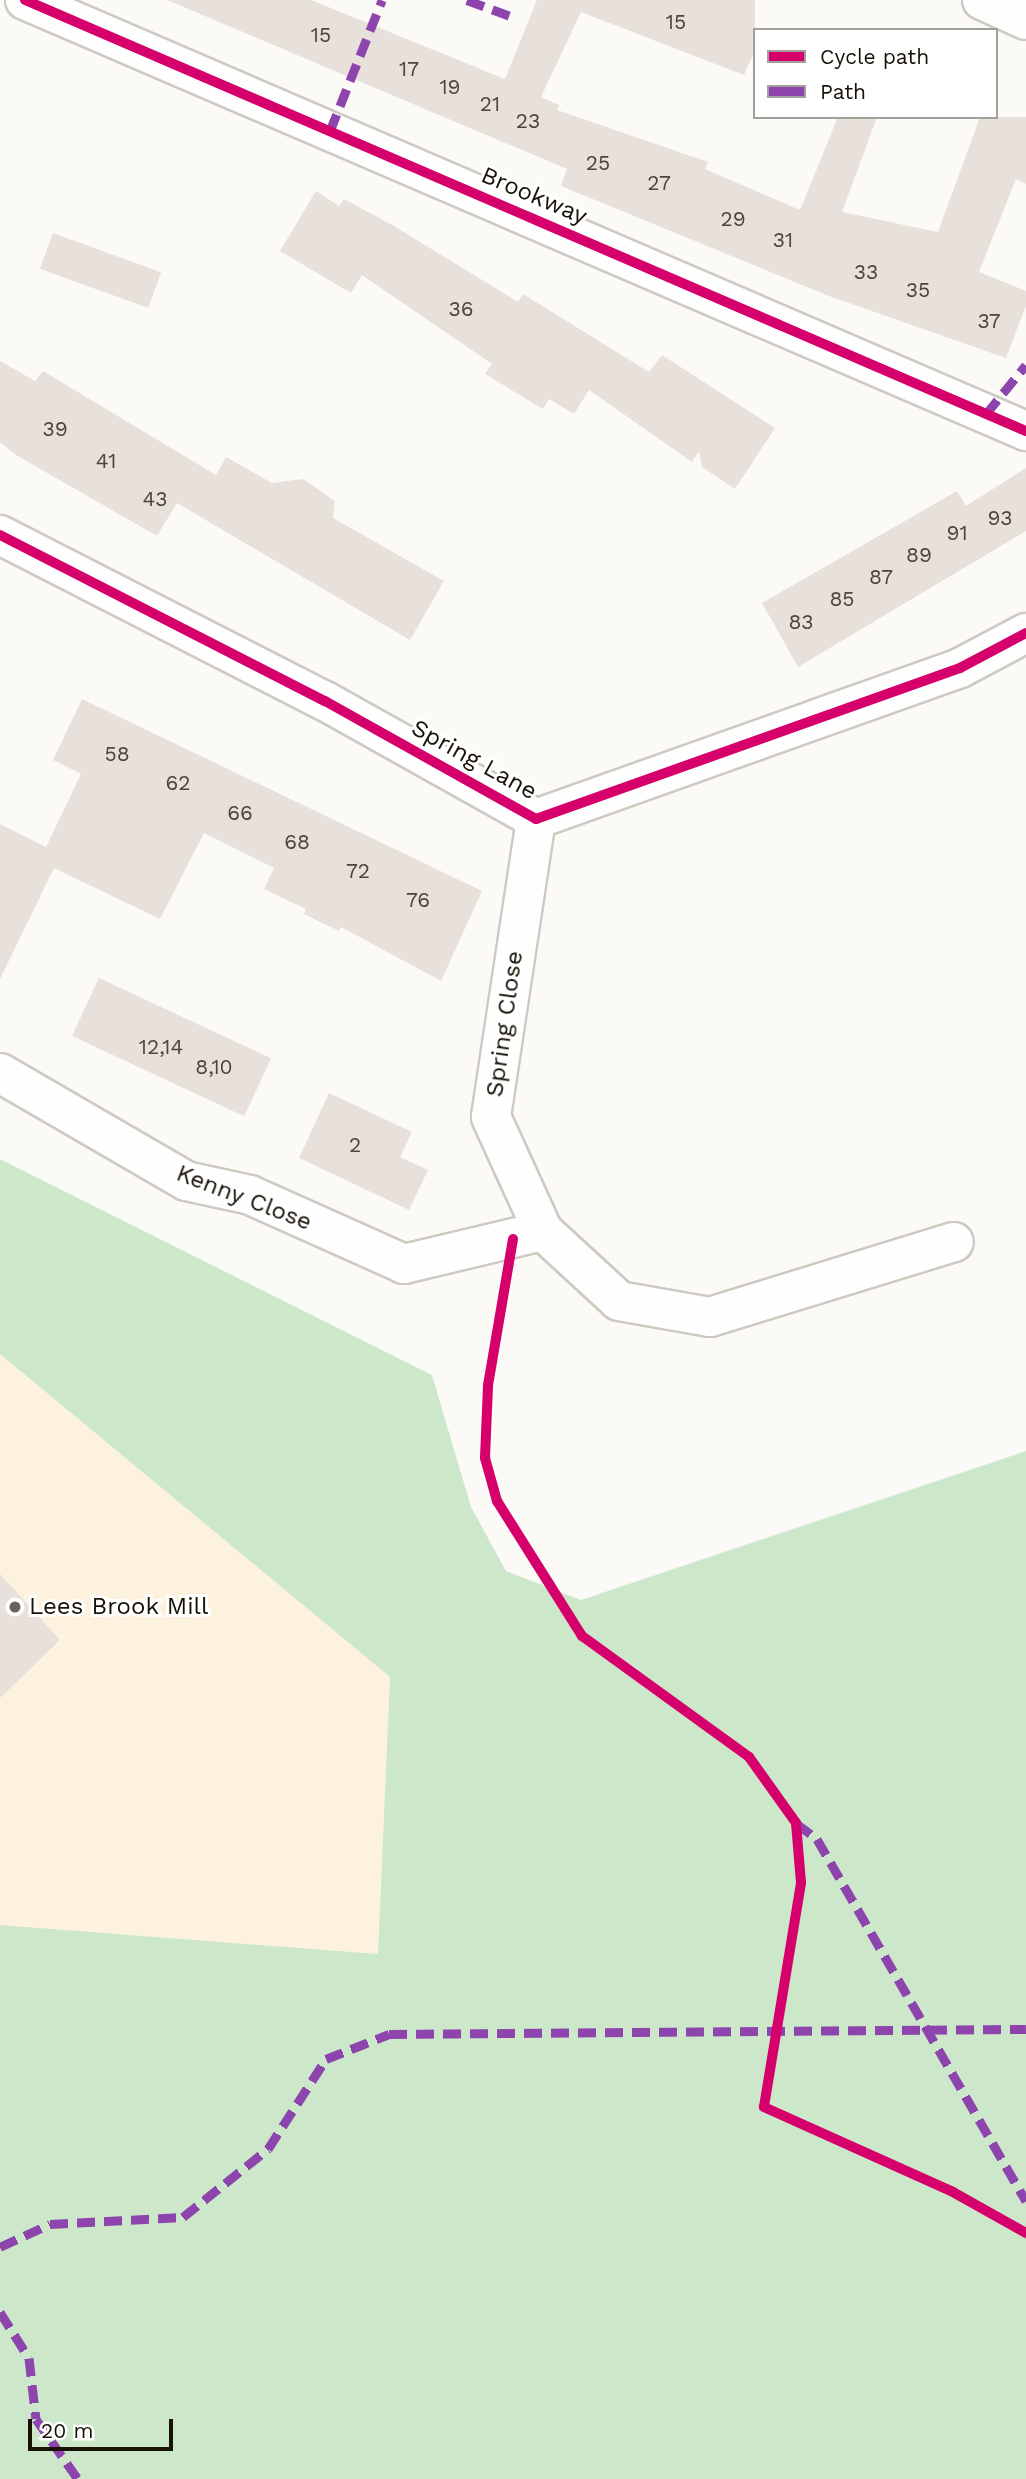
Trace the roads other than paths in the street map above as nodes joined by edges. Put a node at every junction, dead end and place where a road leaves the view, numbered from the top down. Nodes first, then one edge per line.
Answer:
1 (25, 0) edge
2 (982, 0) edge
3 (1026, 20) edge
4 (1026, 431) edge
5 (0, 535) edge
6 (1026, 633) edge
7 (536, 819) junction
8 (0, 1073) edge
9 (543, 1231) junction
10 (954, 1242) dead end

1 - 4 street, Brookway
2 - 3 street
5 - 7 street, Spring Lane
6 - 7 street, Spring Lane
7 - 9 street, Spring Close
8 - 9 street, Kenny Close
9 - 10 street, Spring Close

